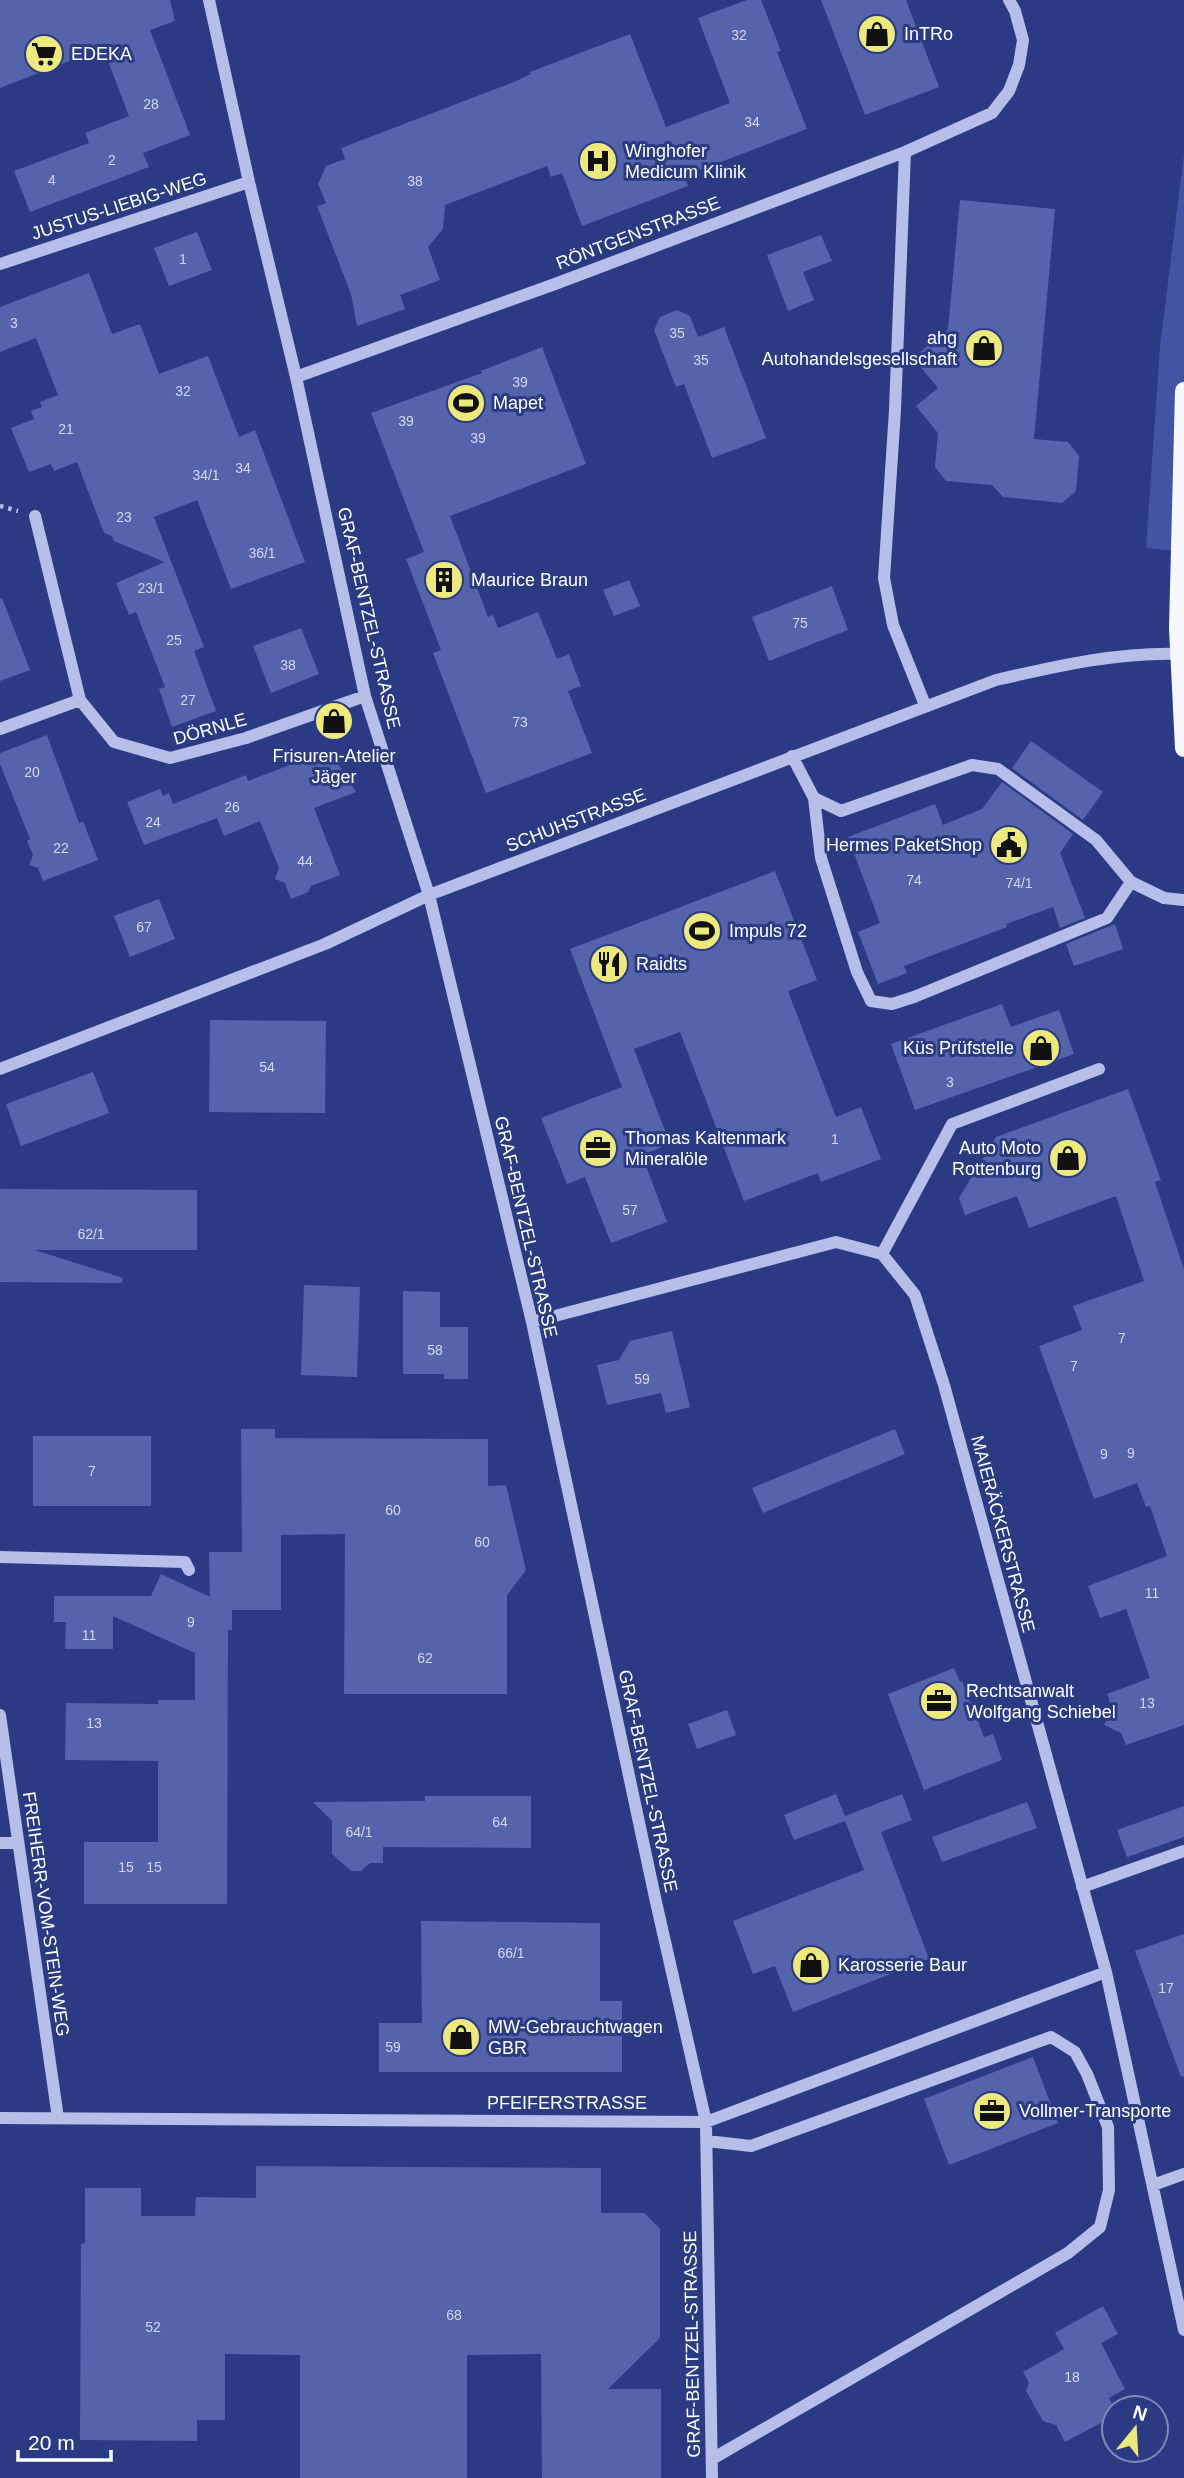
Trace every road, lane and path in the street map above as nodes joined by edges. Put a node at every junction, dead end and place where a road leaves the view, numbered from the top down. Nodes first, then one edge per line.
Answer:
1 (209, 0) edge
2 (1009, 0) edge
3 (905, 152) junction
4 (249, 182) junction
5 (0, 264) edge
6 (296, 377) junction
7 (1184, 391) edge
8 (36, 516) dead end
9 (1181, 654) edge
10 (365, 696) junction
11 (80, 700) junction
12 (925, 705) junction
13 (0, 729) edge
14 (1184, 748) edge
15 (792, 756) junction
16 (814, 798) junction
17 (1131, 882) junction
18 (429, 895) junction
19 (1184, 900) edge
20 (0, 1069) edge
21 (1098, 1069) dead end
22 (882, 1254) junction
23 (532, 1322) junction
24 (0, 1557) edge
25 (189, 1570) dead end
26 (0, 1715) edge
27 (0, 1843) edge
28 (18, 1843) junction
29 (1184, 1851) edge
30 (1082, 1886) junction
31 (1106, 1972) junction
32 (0, 2118) edge
33 (58, 2118) junction
34 (706, 2122) junction
35 (706, 2141) junction
36 (1184, 2174) edge
37 (1153, 2185) junction
38 (1184, 2330) edge
39 (712, 2459) junction
40 (712, 2478) edge

1 - 4 street, GRAF-BENTZEL-STRASSE
2 - 3 street, RÖNTGENSTRASSE
3 - 6 street, RÖNTGENSTRASSE
3 - 12 street
4 - 5 street, JUSTUS-LIEBIG-WEG
4 - 6 street, GRAF-BENTZEL-STRASSE
6 - 10 street, GRAF-BENTZEL-STRASSE
7 - 9 main road
8 - 11 street, DÖRNLE
9 - 12 street, SCHUHSTRASSE
9 - 14 main road
10 - 11 street, DÖRNLE
10 - 18 street, GRAF-BENTZEL-STRASSE
11 - 13 street
12 - 15 street, SCHUHSTRASSE
15 - 16 street
15 - 18 street, SCHUHSTRASSE
16 - 17 street
16 - 17 street
17 - 19 street
18 - 20 street, SCHUHSTRASSE
18 - 23 street, GRAF-BENTZEL-STRASSE
21 - 22 street
22 - 23 street
22 - 30 street, MAIERÄCKERSTRASSE
23 - 34 street, GRAF-BENTZEL-STRASSE
24 - 25 street
26 - 28 street, FREIHERR-VOM-STEIN-WEG
27 - 28 street
28 - 33 street, FREIHERR-VOM-STEIN-WEG
29 - 30 street
30 - 31 street, MAIERÄCKERSTRASSE
31 - 34 street, PFEIFERSTRASSE
31 - 37 street, MAIERÄCKERSTRASSE
32 - 33 street, PFEIFERSTRASSE
33 - 34 street, PFEIFERSTRASSE
34 - 35 street, GRAF-BENTZEL-STRASSE
35 - 39 street, GRAF-BENTZEL-STRASSE
35 - 39 street
36 - 37 street
37 - 38 street, MAIERÄCKERSTRASSE
39 - 40 street, GRAF-BENTZEL-STRASSE

